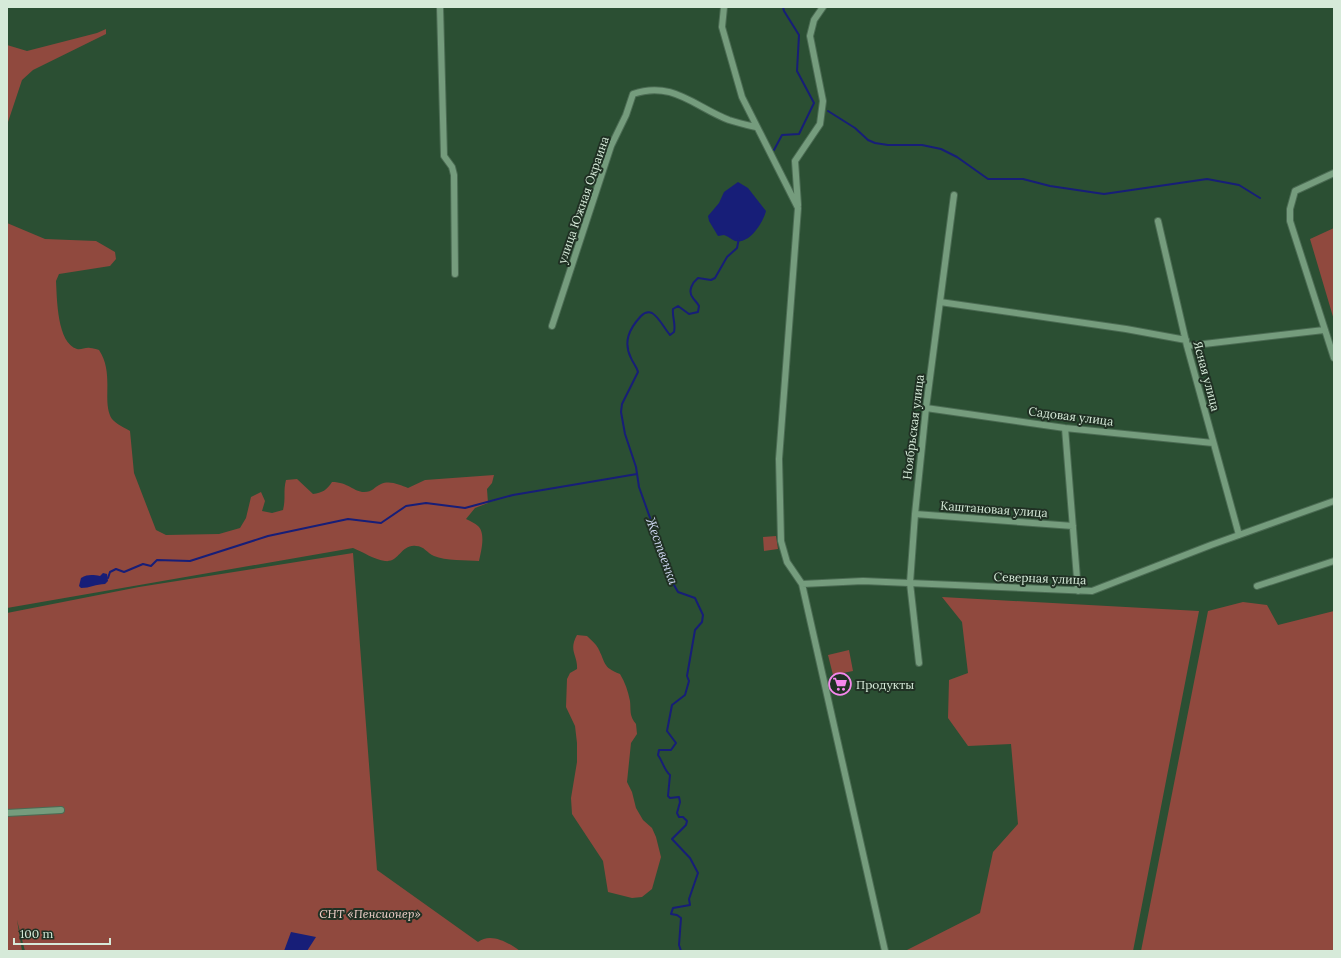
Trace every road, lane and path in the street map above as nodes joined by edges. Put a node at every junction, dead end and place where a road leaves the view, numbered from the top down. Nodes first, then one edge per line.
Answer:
1 (440, 7) edge
2 (724, 7) edge
3 (823, 7) edge
4 (756, 127) junction
5 (1334, 173) edge
6 (954, 195) dead end
7 (798, 208) junction
8 (1158, 220) dead end
9 (455, 274) dead end
10 (940, 302) junction
11 (552, 326) dead end
12 (1324, 330) junction
13 (1186, 343) junction
14 (1334, 358) edge
15 (926, 408) junction
16 (1065, 428) junction
17 (1213, 442) junction
18 (1334, 501) edge
19 (915, 514) junction
20 (1073, 526) junction
21 (1239, 535) junction
22 (1334, 561) edge
23 (910, 583) junction
24 (802, 584) junction
25 (1257, 586) dead end
26 (1078, 591) junction
27 (919, 663) dead end
28 (61, 810) dead end
29 (7, 813) edge
30 (885, 951) edge

1 - 9 street
2 - 4 street
3 - 7 street
4 - 7 street
4 - 11 street, улица Южная Окраина
5 - 12 street
6 - 10 street, Ноябрьская улица
7 - 24 street
8 - 13 street, Ясная улица
10 - 13 street
10 - 15 street, Ноябрьская улица
12 - 13 street
12 - 14 street
13 - 17 street, Ясная улица
15 - 16 street, Садовая улица
15 - 19 street, Ноябрьская улица
16 - 17 street, Садовая улица
16 - 20 street
17 - 21 street, Ясная улица
18 - 21 street, Северная улица
19 - 20 street, Каштановая улица
19 - 23 street, Ноябрьская улица
20 - 26 street
21 - 26 street, Северная улица
22 - 25 street
23 - 24 street, Северная улица
23 - 26 street, Северная улица
23 - 27 street, Ноябрьская улица
24 - 30 street
28 - 29 street

